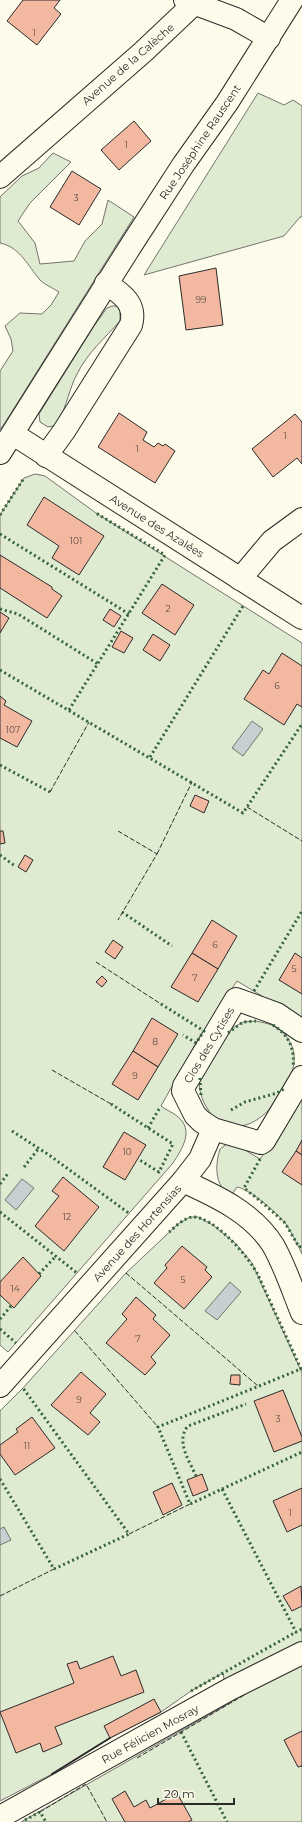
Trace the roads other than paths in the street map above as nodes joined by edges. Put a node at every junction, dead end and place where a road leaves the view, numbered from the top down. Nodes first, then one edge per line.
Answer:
1 (292, 0) edge
2 (193, 1) edge
3 (268, 38) junction
4 (0, 177) edge
5 (106, 283) junction
6 (13, 434) junction
7 (0, 453) edge
8 (46, 456) junction
9 (302, 519) edge
10 (240, 579) junction
11 (302, 618) edge
12 (302, 1031) edge
13 (302, 1077) edge
14 (213, 1129) junction
15 (183, 1182) junction
16 (302, 1313) edge
17 (0, 1386) edge
18 (302, 1653) edge
19 (0, 1817) edge

1 - 3 street, Rue Joséphine Rauscent
2 - 3 street, Avenue de la Calèche
2 - 4 street, Avenue de la Calèche
3 - 5 street, Rue Joséphine Rauscent
5 - 6 street, Rue Joséphine Rauscent
5 - 8 street
6 - 7 street, Rue Joséphine Rauscent
6 - 8 street, Avenue des Azalées
8 - 10 street, Avenue des Azalées
9 - 10 street
10 - 11 street, Avenue des Azalées
12 - 14 street, Clos des Cytises
13 - 14 street, Clos des Cytises
14 - 15 street
15 - 16 street, Avenue des Hortensias
15 - 17 street, Avenue des Hortensias
18 - 19 street, Rue Félicien Mosray

